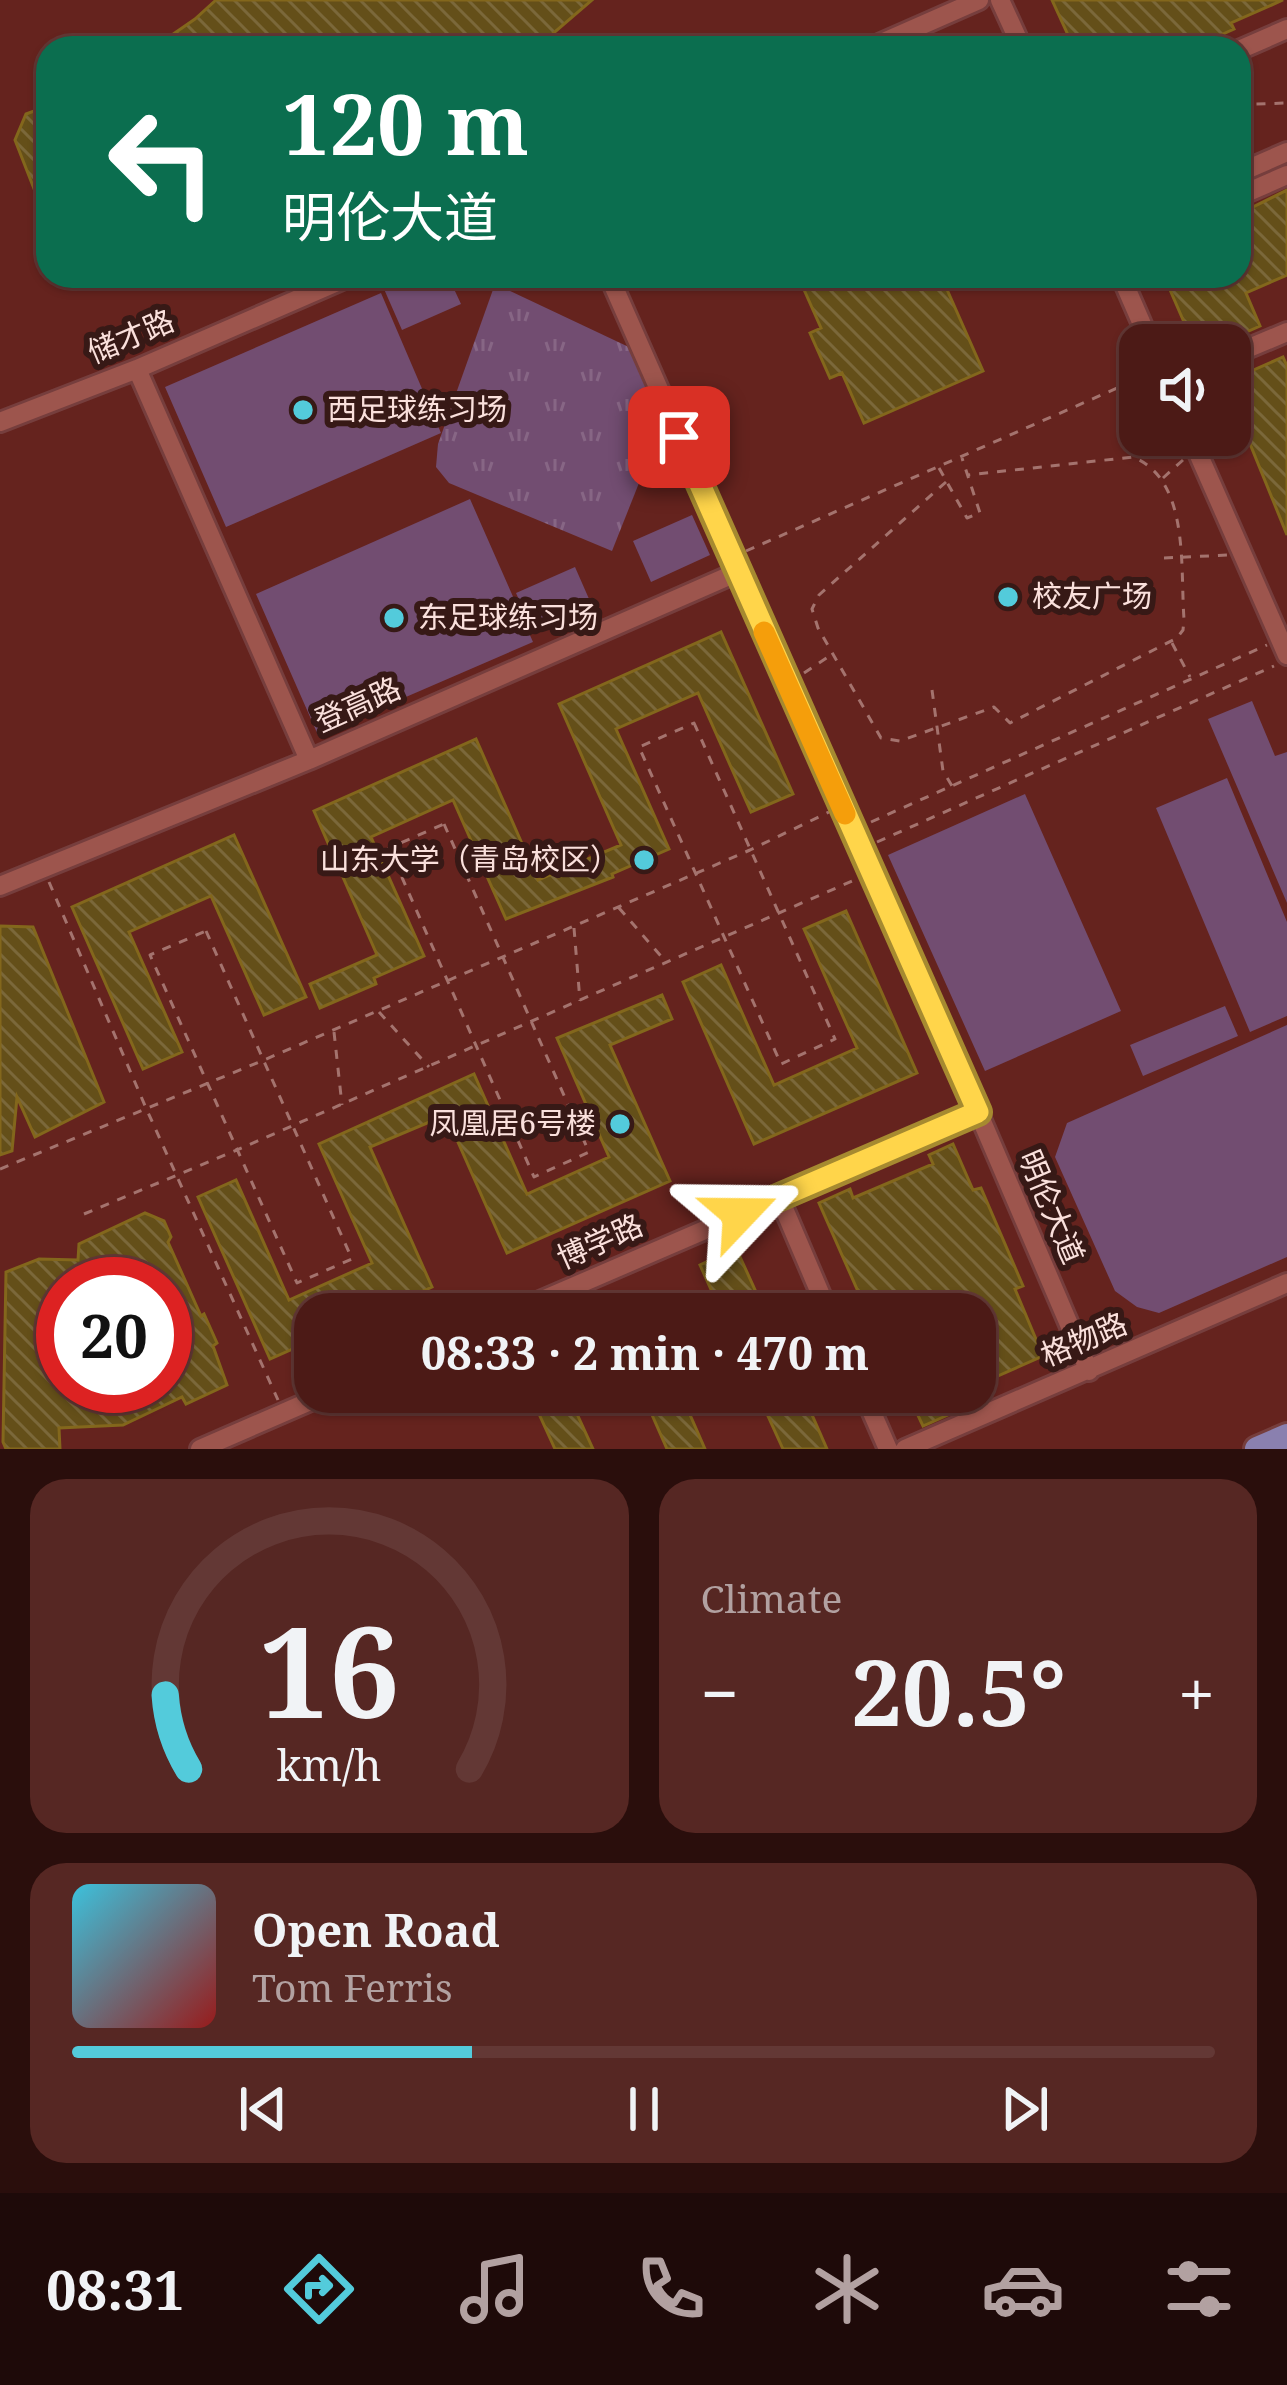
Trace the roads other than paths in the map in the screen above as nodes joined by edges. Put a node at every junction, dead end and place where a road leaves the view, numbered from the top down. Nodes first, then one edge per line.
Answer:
1 (979, 0) edge
2 (1000, 0) edge
3 (1287, 29) edge
4 (897, 36) edge
5 (1016, 36) edge
6 (1251, 45) edge
7 (1287, 152) edge
8 (1251, 168) edge
9 (1287, 175) edge
10 (1251, 191) edge
11 (323, 288) edge
12 (614, 288) edge
13 (1126, 288) edge
14 (1142, 324) edge
15 (1287, 332) edge
16 (1251, 347) edge
17 (136, 368) junction
18 (0, 422) edge
19 (1199, 456) edge
20 (735, 565) junction
21 (1286, 652) edge
22 (309, 760) junction
23 (0, 886) edge
24 (978, 1112) junction
25 (779, 1197) junction
26 (1287, 1283) edge
27 (558, 1293) edge
28 (821, 1293) edge
29 (1089, 1371) junction
30 (294, 1408) edge
31 (872, 1413) edge
32 (1287, 1436) edge
33 (200, 1449) edge
34 (888, 1449) edge
35 (904, 1449) edge
36 (1257, 1449) edge

1 - 4 lane
2 - 5 lane
3 - 6 lane
7 - 8 lane
9 - 10 lane
11 - 17 lane, 储才路
12 - 20 lane, 明伦大道
13 - 14 lane
15 - 16 lane
17 - 18 lane, 储才路
17 - 22 lane
19 - 21 lane
20 - 22 lane, 登高路
20 - 24 lane, 明伦大道
22 - 23 lane, 登高路
24 - 25 lane, 博学路
24 - 29 lane, 明伦大道
25 - 27 lane, 博学路
25 - 28 lane
26 - 29 lane, 格物路
29 - 35 lane, 格物路
30 - 33 lane
31 - 34 lane
32 - 36 main road

